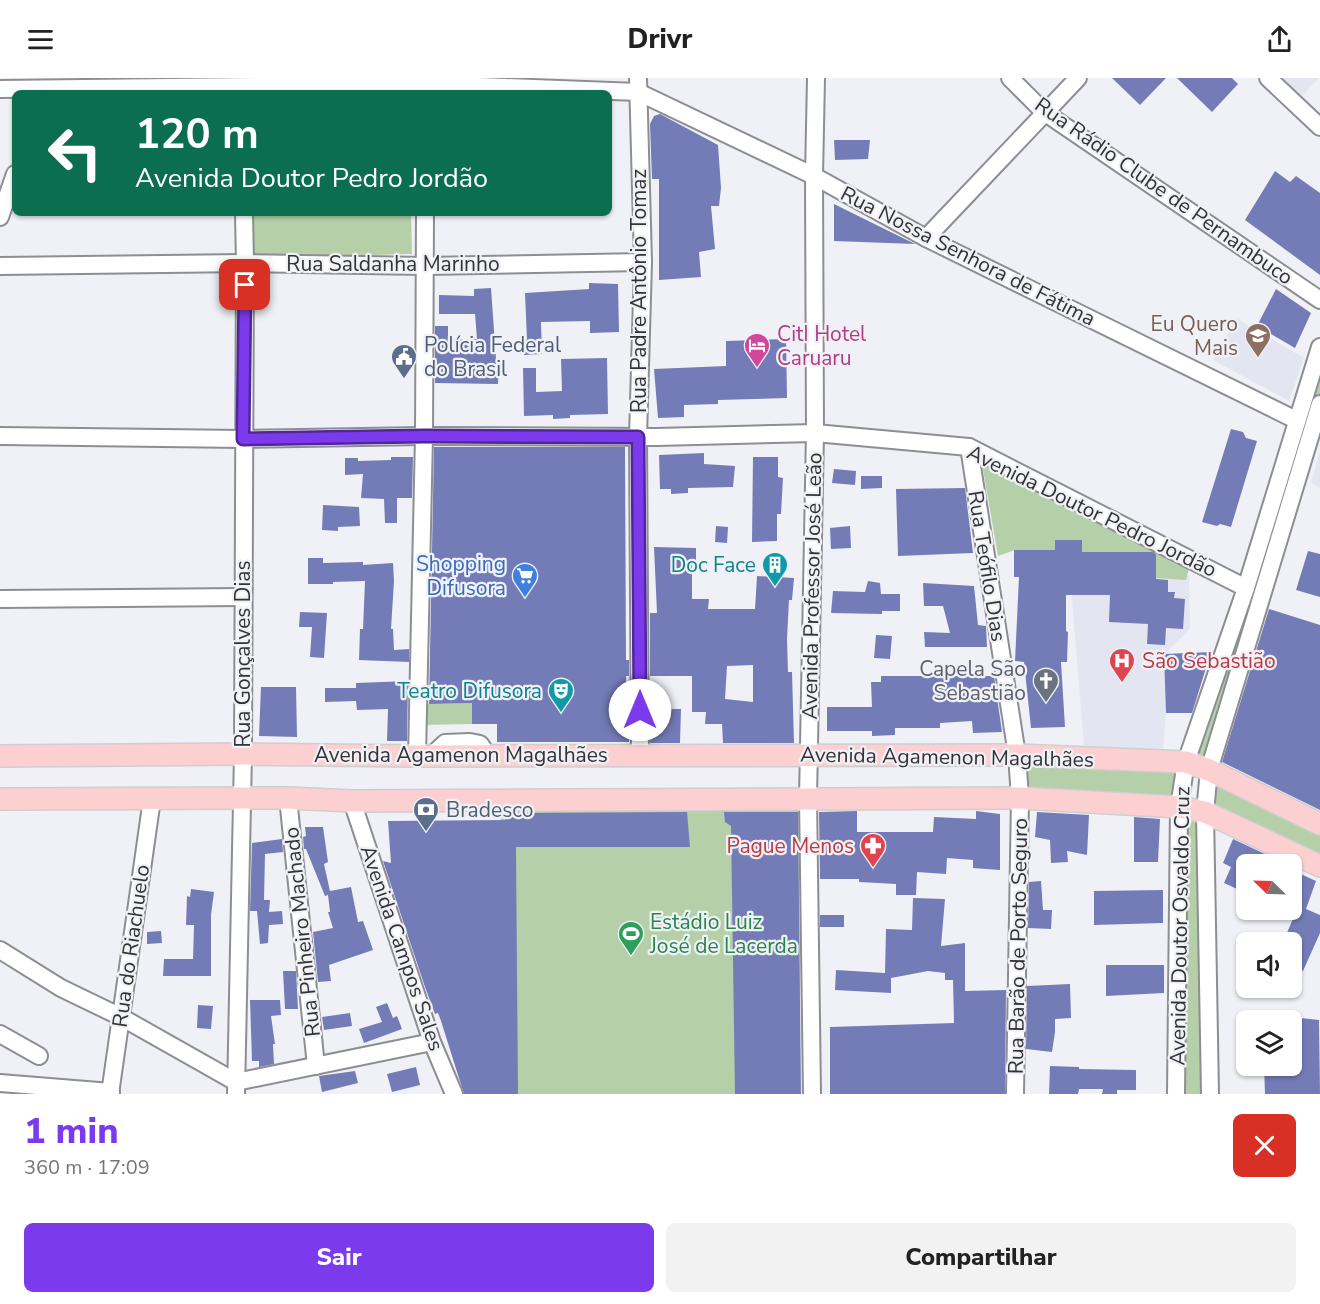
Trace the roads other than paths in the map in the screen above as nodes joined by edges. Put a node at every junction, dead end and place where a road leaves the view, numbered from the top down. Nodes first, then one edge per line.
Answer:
1 (816, 78) edge
2 (1010, 78) edge
3 (1078, 78) edge
4 (1268, 78) edge
5 (241, 85) edge
6 (426, 85) edge
7 (638, 85) edge
8 (46, 87) edge
9 (0, 89) edge
10 (1044, 112) junction
11 (1320, 127) edge
12 (814, 176) junction
13 (12, 183) edge
14 (244, 216) edge
15 (425, 216) edge
16 (0, 217) edge
17 (926, 238) junction
18 (643, 262) junction
19 (245, 263) junction
20 (0, 266) edge
21 (425, 266) junction
22 (1320, 300) edge
23 (1320, 347) edge
24 (1320, 404) edge
25 (1296, 420) junction
26 (816, 433) junction
27 (0, 436) edge
28 (424, 436) junction
29 (638, 437) junction
30 (243, 439) junction
31 (969, 447) junction
32 (1246, 588) junction
33 (243, 597) junction
34 (0, 599) edge
35 (243, 753) junction
36 (809, 754) junction
37 (1017, 755) junction
38 (0, 756) edge
39 (424, 756) junction
40 (640, 756) junction
41 (1186, 762) junction
42 (1209, 770) junction
43 (241, 798) junction
44 (288, 798) junction
45 (808, 798) junction
46 (1020, 798) junction
47 (152, 799) junction
48 (0, 800) edge
49 (352, 801) junction
50 (1179, 807) junction
51 (1205, 812) junction
52 (1320, 824) edge
53 (1320, 866) edge
54 (0, 950) edge
55 (121, 1017) junction
56 (0, 1034) edge
57 (432, 1042) junction
58 (39, 1056) dead end
59 (316, 1066) junction
60 (0, 1083) edge
61 (236, 1088) edge
62 (110, 1093) edge
63 (454, 1094) edge
64 (812, 1094) edge
65 (1016, 1094) edge
66 (1176, 1094) edge
67 (1210, 1094) edge

1 - 12 street, Avenida Professor José Leão
2 - 10 street, Rua Rádio Clube de Pernambuco
3 - 10 street
4 - 11 street
5 - 6 street
5 - 8 street
6 - 7 street
7 - 12 street, Rua Nossa Senhora de Fátima
7 - 18 street, Rua Padre Antônio Tomaz
8 - 9 street
10 - 17 street
10 - 22 street, Rua Rádio Clube de Pernambuco
12 - 17 street, Rua Nossa Senhora de Fátima
12 - 26 street, Avenida Professor José Leão
13 - 16 street
14 - 19 street, Rua Gonçalves Dias
15 - 21 street
17 - 25 street, Rua Nossa Senhora de Fátima
18 - 21 street, Rua Saldanha Marinho
18 - 29 street, Rua Padre Antônio Tomaz
19 - 20 street, Rua Saldanha Marinho
19 - 21 street, Rua Saldanha Marinho
19 - 30 street, Rua Gonçalves Dias
21 - 28 street
23 - 25 street, Avenida Doutor Osvaldo Cruz
24 - 42 street, Avenida Doutor Osvaldo Cruz
25 - 32 street, Avenida Doutor Osvaldo Cruz
26 - 29 street, Avenida Doutor Pedro Jordão
26 - 31 street, Avenida Doutor Pedro Jordão
26 - 36 street, Avenida Professor José Leão
27 - 30 street, Avenida Doutor Pedro Jordão
28 - 29 street, Avenida Doutor Pedro Jordão
28 - 30 street, Avenida Doutor Pedro Jordão
28 - 39 street
29 - 40 street, Rua Padre Antônio Tomaz
30 - 33 street, Rua Gonçalves Dias
31 - 32 street, Avenida Doutor Pedro Jordão
31 - 37 street, Rua Teófilo Dias
32 - 41 street, Avenida Doutor Osvaldo Cruz
33 - 34 street
33 - 35 street, Rua Gonçalves Dias
35 - 38 main road, Avenida Agamenon Magalhães
35 - 39 main road, Avenida Agamenon Magalhães
35 - 43 street, Rua Gonçalves Dias
36 - 37 main road, Avenida Agamenon Magalhães
36 - 40 main road, Avenida Agamenon Magalhães
36 - 45 street, Avenida Professor José Leão
37 - 41 main road, Avenida Agamenon Magalhães
37 - 46 street, Rua Teófilo Dias
39 - 40 main road, Avenida Agamenon Magalhães
41 - 42 main road, Avenida Agamenon Magalhães
41 - 50 street, Avenida Doutor Osvaldo Cruz
42 - 51 street, Avenida Doutor Osvaldo Cruz
42 - 52 main road, Avenida Agamenon Magalhães
43 - 44 main road, Avenida Agamenon Magalhães
43 - 47 main road, Avenida Agamenon Magalhães
43 - 61 street, Rua Gonçalves Dias
44 - 49 main road, Avenida Agamenon Magalhães
44 - 59 street, Rua Pinheiro Machado
45 - 46 main road, Avenida Agamenon Magalhães
45 - 49 main road, Avenida Agamenon Magalhães
45 - 64 street, Avenida Professor José Leão
46 - 50 main road, Avenida Agamenon Magalhães
46 - 65 street, Rua Barão de Porto Seguro
47 - 48 main road, Avenida Agamenon Magalhães
47 - 55 street, Rua do Riachuelo
49 - 57 street, Avenida Campos Sales
50 - 51 main road, Avenida Agamenon Magalhães
50 - 66 street, Avenida Doutor Osvaldo Cruz
51 - 53 main road, Avenida Agamenon Magalhães
51 - 67 street, Avenida Doutor Osvaldo Cruz
54 - 55 street
55 - 61 street
55 - 62 street, Rua do Riachuelo
56 - 58 street
57 - 59 street
57 - 63 street, Avenida Campos Sales
59 - 61 street
60 - 62 street

